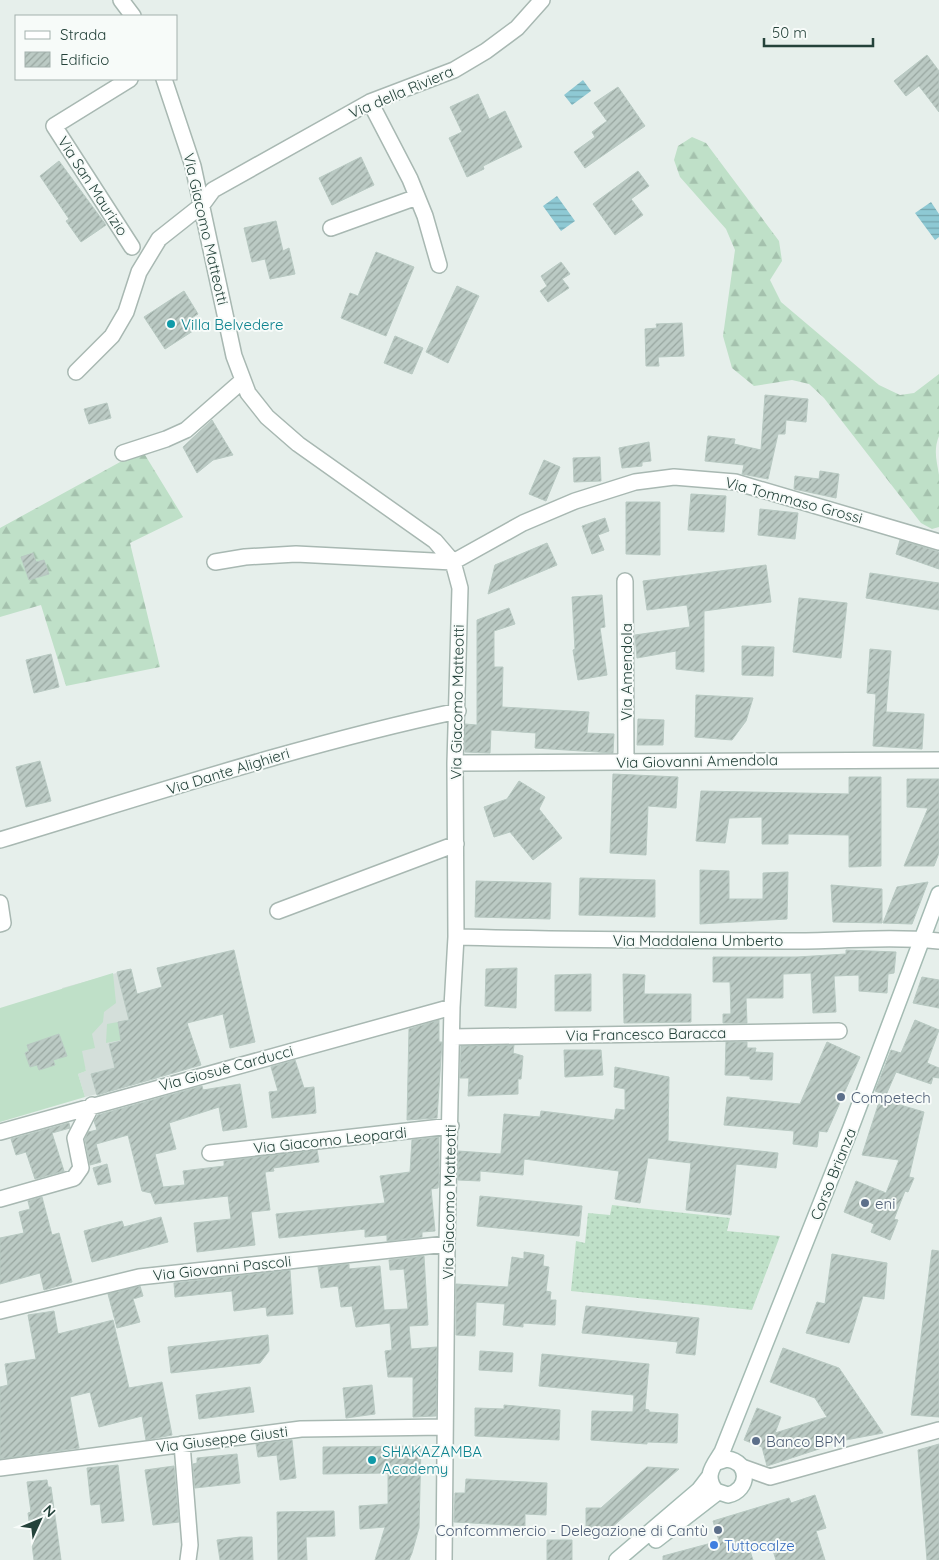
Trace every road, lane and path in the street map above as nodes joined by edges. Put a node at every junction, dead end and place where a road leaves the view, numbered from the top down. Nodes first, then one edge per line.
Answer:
1 (121, 0) edge
2 (542, 0) edge
3 (132, 15) edge
4 (128, 80) edge
5 (164, 80) edge
6 (370, 102) junction
7 (417, 197) junction
8 (202, 205) junction
9 (331, 228) dead end
10 (132, 247) dead end
11 (439, 265) dead end
12 (76, 372) dead end
13 (242, 381) junction
14 (123, 453) dead end
15 (939, 542) edge
16 (215, 562) dead end
17 (453, 562) junction
18 (625, 581) dead end
19 (458, 711) junction
20 (939, 760) edge
21 (626, 762) junction
22 (455, 763) junction
23 (0, 840) edge
24 (456, 844) junction
25 (939, 894) edge
26 (0, 903) edge
27 (278, 911) dead end
28 (0, 924) edge
29 (456, 936) junction
30 (922, 939) junction
31 (939, 941) edge
32 (452, 1006) junction
33 (839, 1031) dead end
34 (453, 1037) junction
35 (92, 1105) junction
36 (450, 1126) junction
37 (0, 1132) edge
38 (210, 1153) dead end
39 (0, 1198) edge
40 (447, 1244) junction
41 (0, 1311) edge
42 (733, 1423) junction
43 (446, 1427) junction
44 (939, 1430) edge
45 (182, 1444) junction
46 (741, 1465) junction
47 (0, 1468) edge
48 (712, 1470) junction
49 (718, 1492) junction
50 (188, 1560) edge
51 (444, 1560) edge
52 (617, 1560) edge
53 (632, 1560) edge

1 - 3 street
2 - 6 street, Via della Riviera
4 - 10 street, Via San Maurizio
5 - 8 street, Via Giacomo Matteotti
6 - 7 street
6 - 8 street, Via della Riviera
7 - 9 street
7 - 11 street
8 - 12 street, Via della Riviera
8 - 13 street, Via Giacomo Matteotti
13 - 14 street
13 - 17 street, Via Giacomo Matteotti
15 - 17 street, Via Tommaso Grossi
16 - 17 street
17 - 19 street, Via Giacomo Matteotti
18 - 21 street, Via Amendola
19 - 22 street, Via Giacomo Matteotti
19 - 23 street, Via Dante Alighieri
20 - 21 street, Via Giovanni Amendola
21 - 22 street, Via Giovanni Amendola
22 - 24 street, Via Giacomo Matteotti
24 - 27 street
24 - 29 street, Via Giacomo Matteotti
25 - 30 street, Corso Brianza
26 - 28 street
29 - 30 street, Via Maddalena Umberto
29 - 32 street, Via Giacomo Matteotti
30 - 31 street, Via Maddalena Umberto
30 - 42 street, Corso Brianza
32 - 34 street, Via Giacomo Matteotti
32 - 35 street, Via Giosuè Carducci
33 - 34 street, Via Francesco Baracca
34 - 36 street, Via Giacomo Matteotti
35 - 37 street, Via Giosuè Carducci
35 - 39 street
36 - 38 street, Via Giacomo Leopardi
36 - 40 street, Via Giacomo Matteotti
40 - 41 street, Via Giovanni Pascoli
40 - 43 street, Via Giacomo Matteotti
42 - 46 street, Corso Brianza
42 - 48 street, Corso Brianza
43 - 45 street, Via Giuseppe Giusti
43 - 51 street, Via Giacomo Matteotti
44 - 46 street
45 - 47 street, Via Giuseppe Giusti
45 - 50 street
46 - 48 street
46 - 49 street
48 - 49 street
48 - 52 street, Corso Brianza
49 - 53 street

